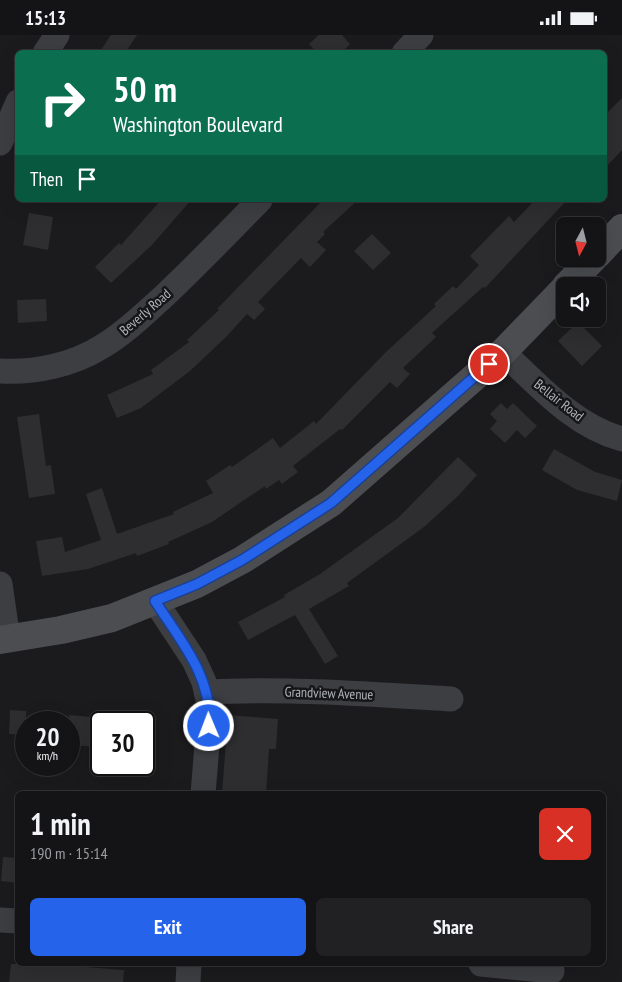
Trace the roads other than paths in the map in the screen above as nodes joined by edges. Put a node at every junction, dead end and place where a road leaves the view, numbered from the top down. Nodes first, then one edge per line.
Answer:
1 (57, 35) edge
2 (421, 35) edge
3 (47, 50) edge
4 (407, 50) edge
5 (15, 109) edge
6 (0, 143) edge
7 (258, 202) edge
8 (622, 228) edge
9 (606, 245) edge
10 (585, 267) edge
11 (576, 277) edge
12 (556, 297) edge
13 (503, 352) junction
14 (0, 371) edge
15 (622, 439) edge
16 (0, 584) edge
17 (155, 601) junction
18 (4, 639) edge
19 (206, 692) junction
20 (451, 699) dead end
21 (203, 791) edge
22 (0, 919) edge
23 (15, 921) edge
24 (189, 966) edge
25 (501, 966) edge
26 (552, 971) dead end
27 (188, 982) edge

1 - 3 street
2 - 4 street
5 - 6 street
7 - 14 street, Beverly Road
8 - 9 street
10 - 11 street
12 - 13 street
13 - 15 street, Bellair Road
13 - 17 street
16 - 18 street
17 - 18 street
17 - 19 street
19 - 20 street, Grandview Avenue
19 - 21 street
22 - 23 street
24 - 27 street
25 - 26 street

